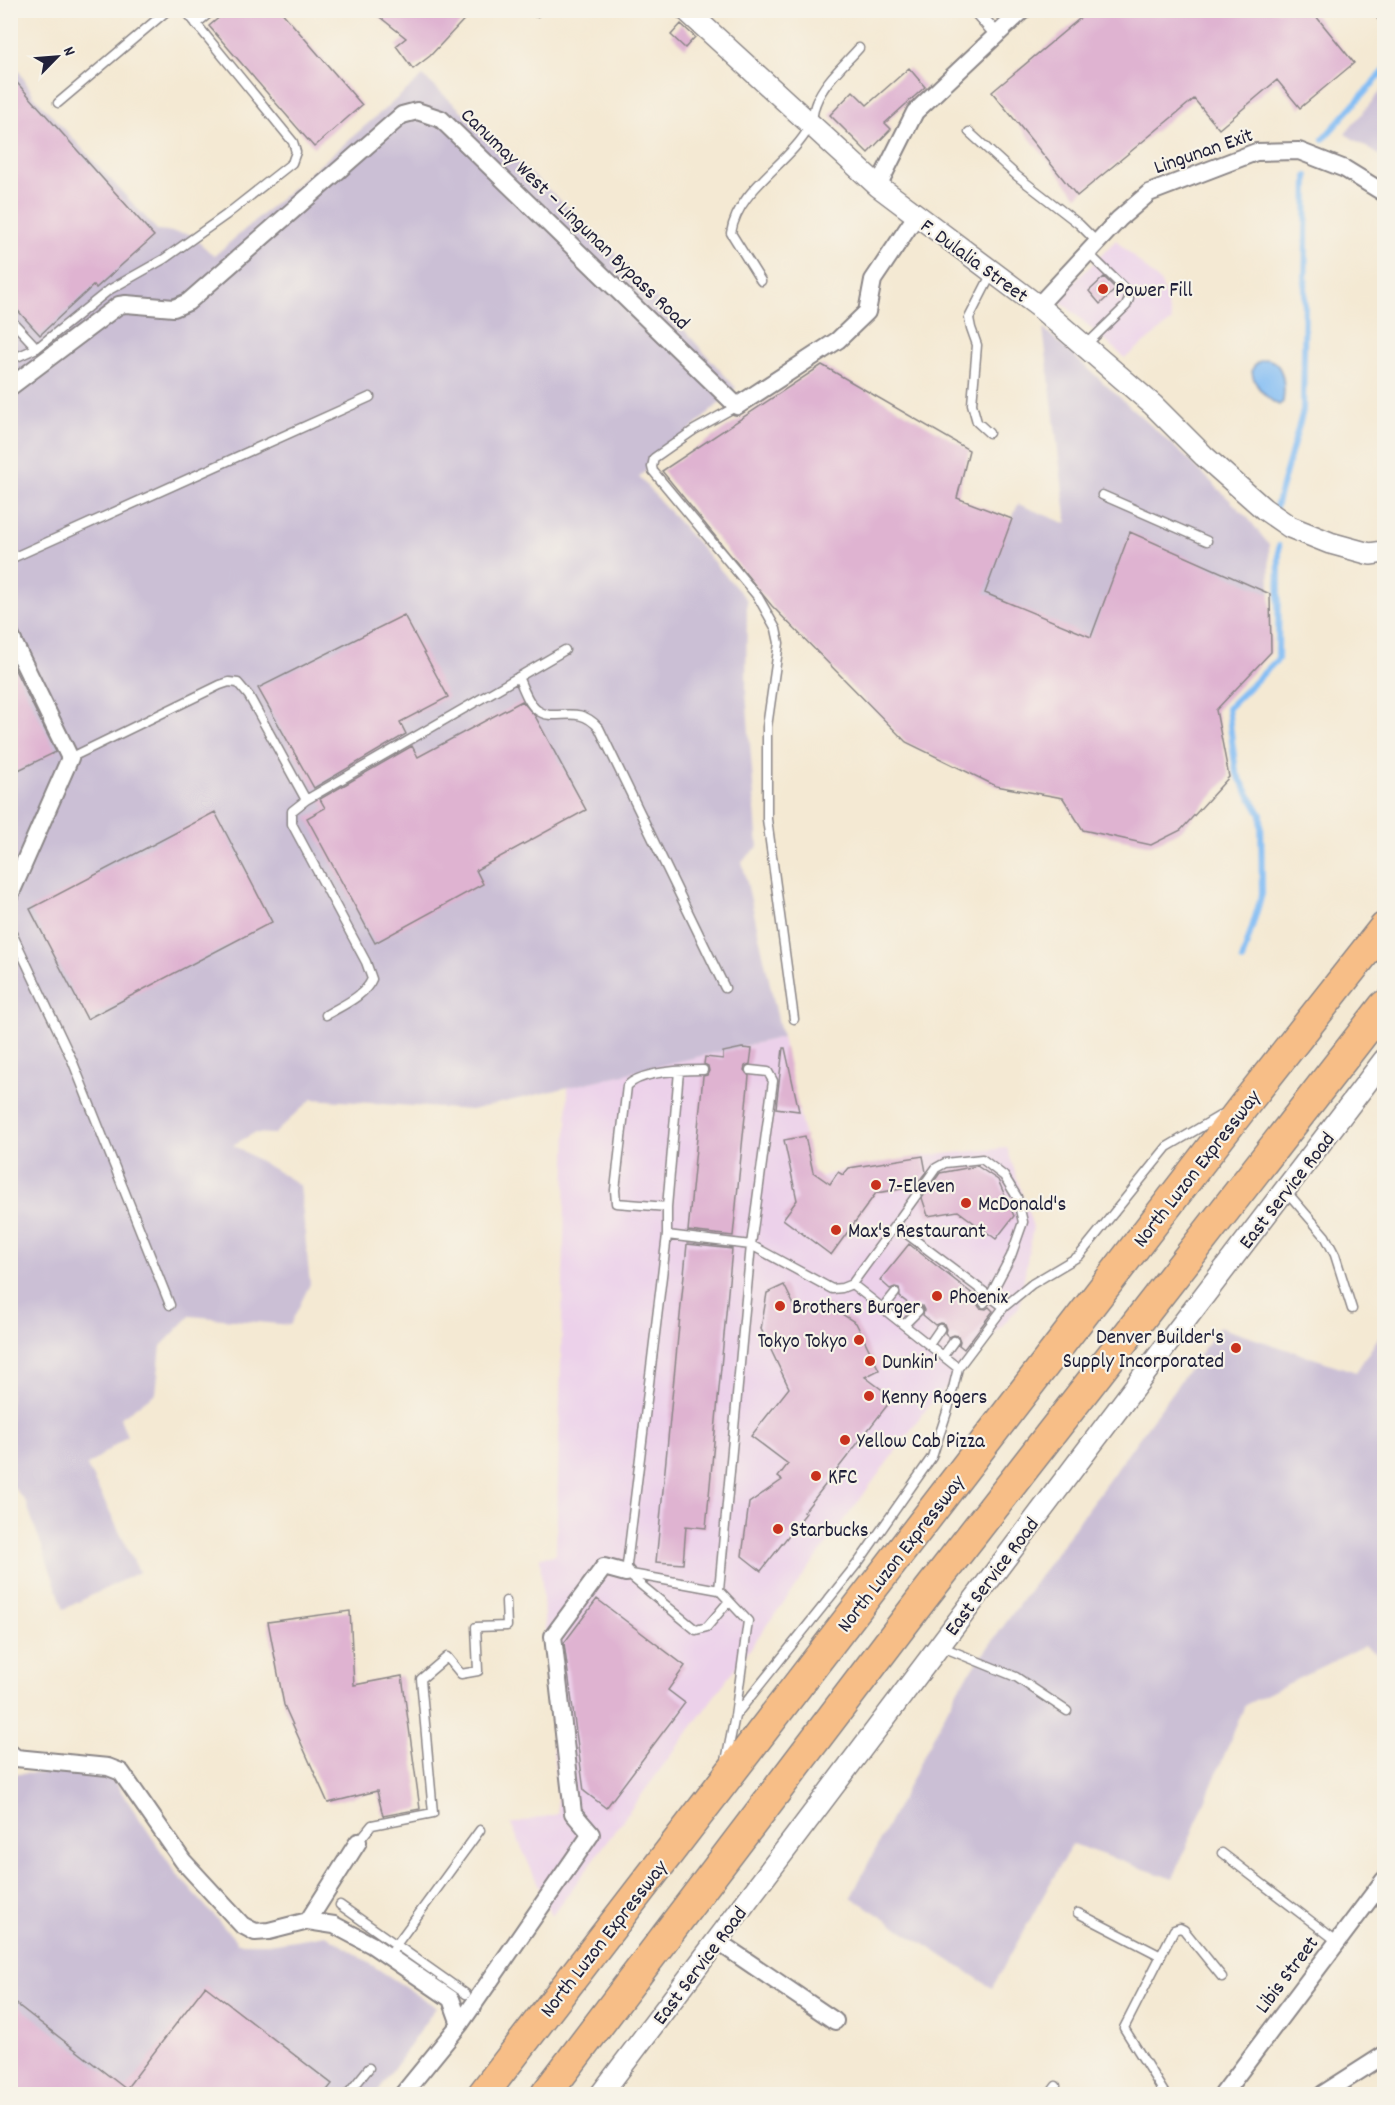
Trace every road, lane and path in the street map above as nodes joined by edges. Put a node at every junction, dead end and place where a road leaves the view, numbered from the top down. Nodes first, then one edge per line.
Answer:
1 (168, 10) edge
2 (185, 10) edge
3 (213, 10) edge
4 (686, 10) edge
5 (975, 10) edge
6 (1023, 10) edge
7 (1377, 10) edge
8 (1384, 20) edge
9 (196, 24) junction
10 (997, 35) junction
11 (859, 48) dead end
12 (58, 103) dead end
13 (810, 125) junction
14 (969, 132) dead end
15 (878, 186) junction
16 (1384, 193) edge
17 (916, 216) junction
18 (1093, 248) junction
19 (993, 273) junction
20 (761, 281) dead end
21 (1038, 306) junction
22 (10, 319) edge
23 (1085, 346) junction
24 (36, 348) junction
25 (10, 360) edge
26 (10, 387) edge
27 (370, 397) dead end
28 (737, 406) junction
29 (989, 433) dead end
30 (1102, 495) dead end
31 (1207, 541) dead end
32 (1384, 552) edge
33 (10, 559) edge
34 (10, 635) edge
35 (565, 650) dead end
36 (518, 677) junction
37 (70, 758) junction
38 (306, 800) junction
39 (14, 874) edge
40 (10, 895) edge
41 (1384, 928) edge
42 (10, 929) edge
43 (724, 987) dead end
44 (1384, 1006) edge
45 (326, 1015) dead end
46 (794, 1019) dead end
47 (1384, 1060) edge
48 (703, 1070) dead end
49 (750, 1070) dead end
50 (679, 1071) junction
51 (1249, 1099) junction
52 (1285, 1191) junction
53 (667, 1207) junction
54 (895, 1225) junction
55 (667, 1236) junction
56 (751, 1245) junction
57 (852, 1284) junction
58 (895, 1293) dead end
59 (987, 1300) junction
60 (170, 1305) dead end
61 (1004, 1307) junction
62 (883, 1308) junction
63 (1352, 1309) dead end
64 (918, 1311) dead end
65 (904, 1325) junction
66 (940, 1329) dead end
67 (954, 1341) dead end
68 (929, 1345) junction
69 (943, 1356) junction
70 (958, 1368) junction
71 (627, 1573) junction
72 (719, 1590) junction
73 (506, 1601) dead end
74 (729, 1601) junction
75 (939, 1646) junction
76 (1067, 1711) dead end
77 (735, 1716) junction
78 (10, 1754) edge
79 (720, 1786) junction
80 (480, 1830) dead end
81 (358, 1842) joint
82 (1222, 1853) dead end
83 (1384, 1880) edge
84 (340, 1905) dead end
85 (1078, 1913) dead end
86 (308, 1921) junction
87 (717, 1941) junction
88 (1338, 1942) junction
89 (392, 1950) junction
90 (1161, 1956) junction
91 (1222, 1977) dead end
92 (466, 1994) dead end
93 (836, 2021) dead end
94 (460, 2024) junction
95 (1384, 2055) edge
96 (369, 2068) dead end
97 (1056, 2086) dead end
98 (350, 2091) edge
99 (1228, 2092) edge
100 (363, 2094) edge
101 (403, 2094) edge
102 (483, 2094) edge
103 (546, 2094) edge
104 (601, 2094) edge
105 (1050, 2094) edge
106 (1165, 2094) edge
107 (1323, 2094) edge

1 - 12 lane
2 - 9 lane
3 - 9 lane
4 - 13 street, F. Dulalia Street
5 - 10 street
6 - 10 street
7 - 8 lane
9 - 24 lane
10 - 15 street
11 - 13 lane
13 - 15 street, F. Dulalia Street
13 - 20 lane
14 - 18 lane
15 - 17 street, F. Dulalia Street
16 - 18 street, Lingunan Exit
17 - 19 street, F. Dulalia Street
17 - 28 street
18 - 21 street, Lingunan Exit
18 - 23 lane
19 - 21 street, F. Dulalia Street
19 - 29 lane
21 - 23 street, F. Dulalia Street
22 - 24 lane
23 - 32 street, F. Dulalia Street
24 - 25 lane
26 - 28 street, Canumay West – Lingunan Bypass Road
27 - 33 lane
28 - 46 lane
30 - 31 lane
34 - 37 street
35 - 36 lane
36 - 38 lane
36 - 43 lane
37 - 38 lane
37 - 39 street
38 - 45 lane
39 - 40 street
41 - 51 highway, North Luzon Expressway
42 - 60 lane
44 - 103 highway
47 - 52 street, East Service Road
48 - 50 lane
49 - 56 lane
50 - 53 lane
50 - 53 lane
51 - 61 lane
51 - 79 highway, North Luzon Expressway
52 - 63 lane
52 - 75 street, East Service Road
53 - 55 lane
54 - 57 lane
54 - 59 lane
54 - 59 lane
55 - 56 lane
55 - 71 lane
56 - 57 lane
56 - 72 lane
57 - 62 lane
58 - 62 lane
59 - 61 lane
61 - 70 lane
62 - 65 lane
64 - 65 lane
65 - 68 lane
66 - 68 lane
67 - 69 lane
68 - 69 lane
69 - 70 lane
70 - 77 lane
71 - 72 lane
71 - 74 lane
71 - 94 street
72 - 74 lane
73 - 81 lane
74 - 77 lane
75 - 76 lane
75 - 87 street, East Service Road
77 - 79 lane
78 - 86 street
79 - 102 highway, North Luzon Expressway
80 - 89 lane
81 - 86 street
82 - 88 lane
83 - 88 street, Libis Street
84 - 89 lane
85 - 90 lane
86 - 89 street
87 - 93 street
87 - 104 street, East Service Road
88 - 99 street, Libis Street
89 - 92 lane
89 - 94 street
90 - 91 lane
90 - 106 lane
94 - 101 street
95 - 107 street
96 - 98 lane
97 - 105 lane
98 - 100 lane

